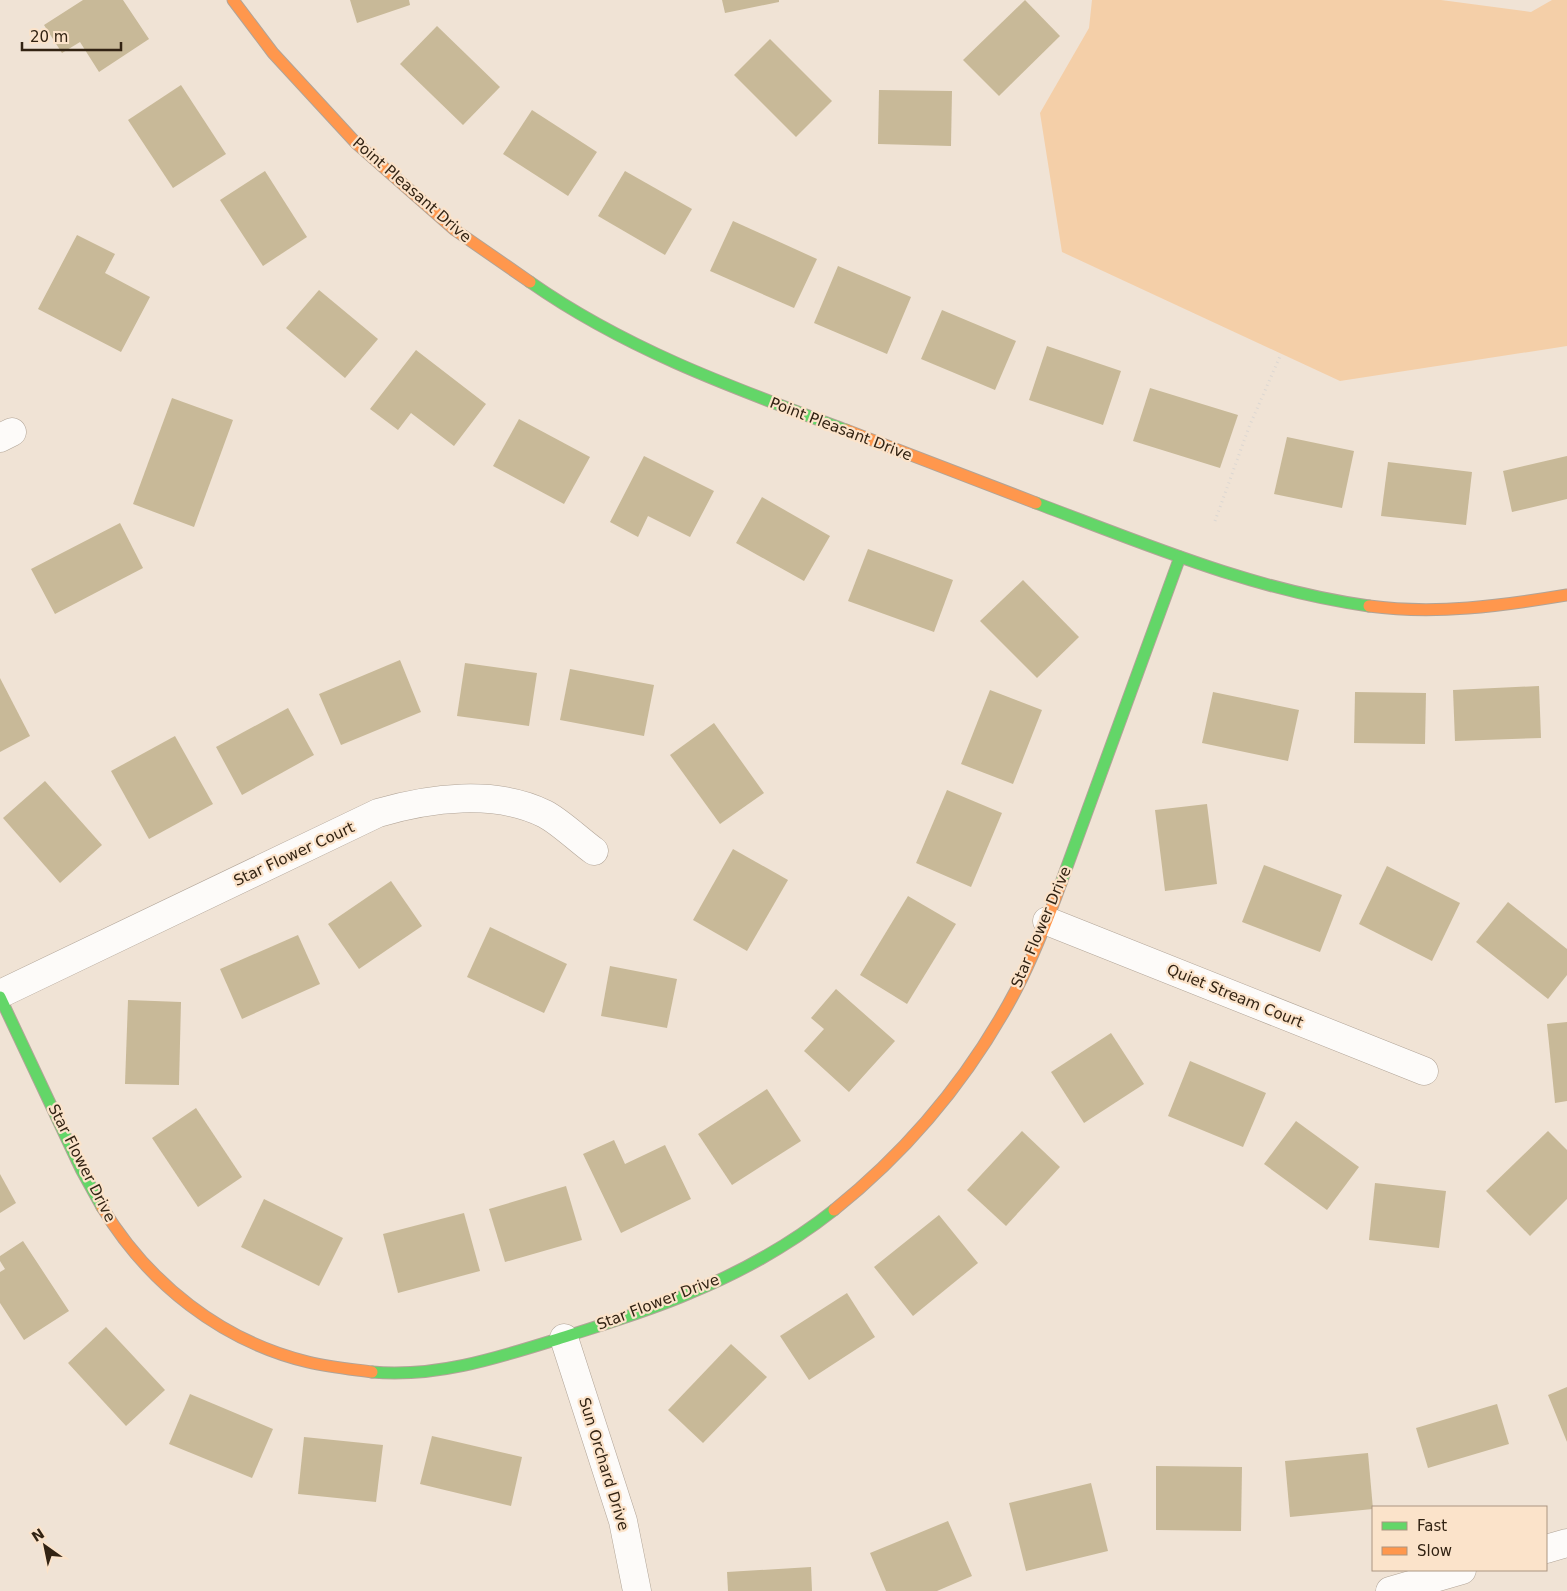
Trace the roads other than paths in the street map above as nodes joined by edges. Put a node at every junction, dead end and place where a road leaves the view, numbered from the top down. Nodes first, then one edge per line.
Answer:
1 (233, 0) edge
2 (1180, 557) junction
3 (1567, 595) edge
4 (594, 851) dead end
5 (1047, 921) junction
6 (0, 996) edge
7 (1424, 1071) dead end
8 (564, 1338) junction
9 (1567, 1543) edge
10 (1547, 1549) edge
11 (1459, 1571) edge
12 (637, 1591) edge
13 (1390, 1591) edge

1 - 2 street, Point Pleasant Drive
2 - 3 street, Point Pleasant Drive
2 - 5 street, Star Flower Drive
4 - 6 street, Star Flower Court
5 - 7 street, Quiet Stream Court
5 - 8 street, Star Flower Drive
6 - 8 street, Star Flower Drive
8 - 12 street, Sun Orchard Drive
9 - 10 street
11 - 13 street

